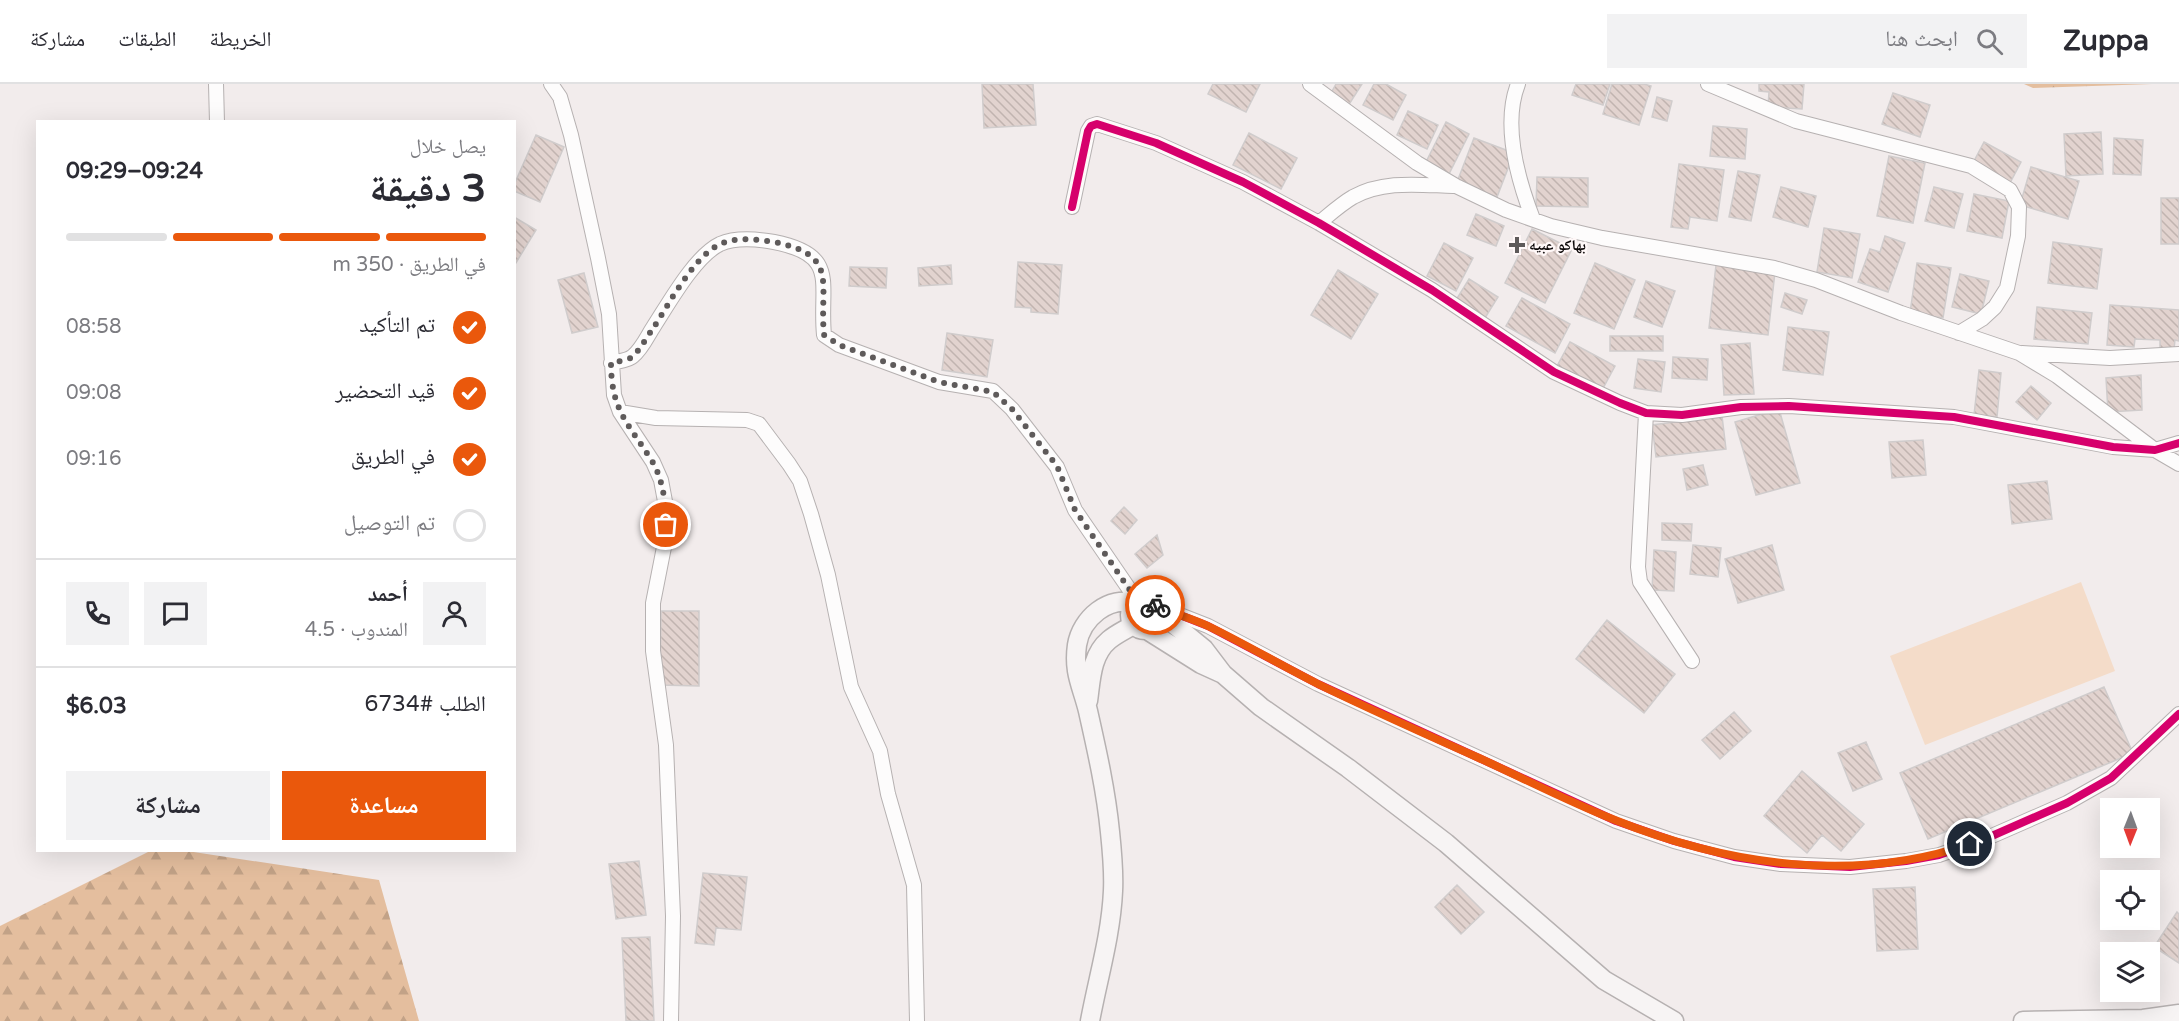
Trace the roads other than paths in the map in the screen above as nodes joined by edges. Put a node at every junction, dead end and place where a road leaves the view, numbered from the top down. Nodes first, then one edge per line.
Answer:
1 (216, 84) edge
2 (551, 84) edge
3 (1310, 84) edge
4 (1518, 84) edge
5 (1708, 84) edge
6 (218, 120) edge
7 (1456, 186) junction
8 (1072, 207) dead end
9 (1533, 219) junction
10 (1319, 223) junction
11 (1959, 333) junction
12 (2019, 353) junction
13 (2179, 354) edge
14 (611, 363) junction
15 (620, 412) junction
16 (1646, 413) junction
17 (2179, 443) edge
18 (2155, 450) junction
19 (2179, 464) edge
20 (1137, 603) junction
21 (1158, 610) junction
22 (1140, 628) junction
23 (1692, 661) dead end
24 (1223, 674) junction
25 (1087, 706) junction
26 (2179, 714) edge
27 (2179, 1014) edge
28 (671, 1021) edge
29 (917, 1021) edge
30 (1090, 1021) edge
31 (1674, 1021) edge
32 (2023, 1021) edge

1 - 6 street
2 - 14 street
3 - 7 street
4 - 9 street
5 - 11 street
7 - 9 street
7 - 10 street
8 - 10 street
9 - 11 street
10 - 16 street
11 - 12 street
12 - 13 street
12 - 18 street
14 - 15 street
14 - 20 street
15 - 28 street
15 - 29 street
16 - 18 street
16 - 23 street
17 - 18 street
18 - 19 street
20 - 21 main road
20 - 22 main road
20 - 25 main road
21 - 22 main road
21 - 24 main road
21 - 26 street
22 - 24 main road
22 - 25 main road
24 - 31 main road
25 - 30 main road
27 - 32 main road

